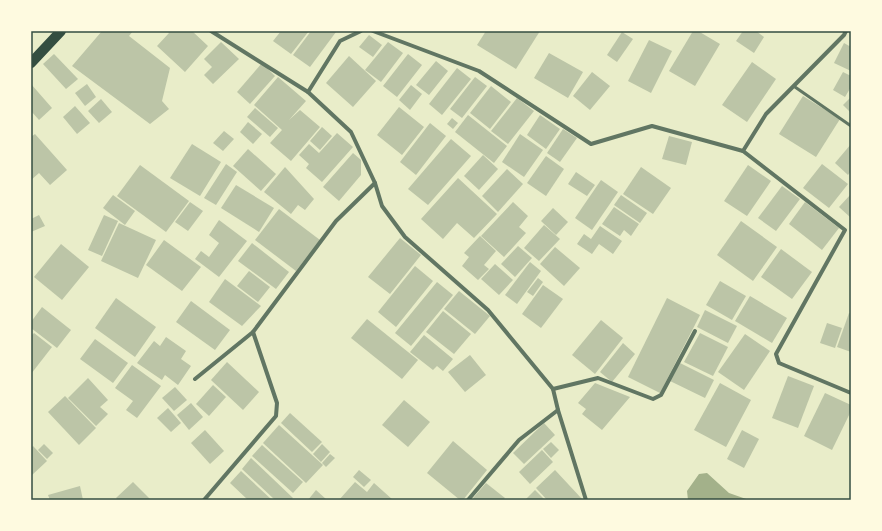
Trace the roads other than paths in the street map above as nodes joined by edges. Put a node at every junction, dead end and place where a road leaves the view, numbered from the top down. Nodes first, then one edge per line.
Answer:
1 (61, 31) edge
2 (211, 31) edge
3 (361, 31) edge
4 (373, 31) edge
5 (846, 31) edge
6 (31, 63) edge
7 (795, 87) junction
8 (308, 92) junction
9 (851, 126) edge
10 (743, 151) junction
11 (375, 183) junction
12 (695, 331) dead end
13 (253, 332) junction
14 (196, 379) dead end
15 (553, 389) junction
16 (851, 393) edge
17 (558, 410) junction
18 (204, 500) edge
19 (468, 500) edge
20 (586, 500) edge

1 - 6 main road
2 - 8 street
3 - 8 street
4 - 10 street
5 - 7 street
7 - 9 lane
7 - 10 street
8 - 11 street
10 - 16 street
11 - 13 street
11 - 15 street
12 - 15 street
13 - 14 street
13 - 18 street
15 - 17 street
17 - 19 street
17 - 20 street

